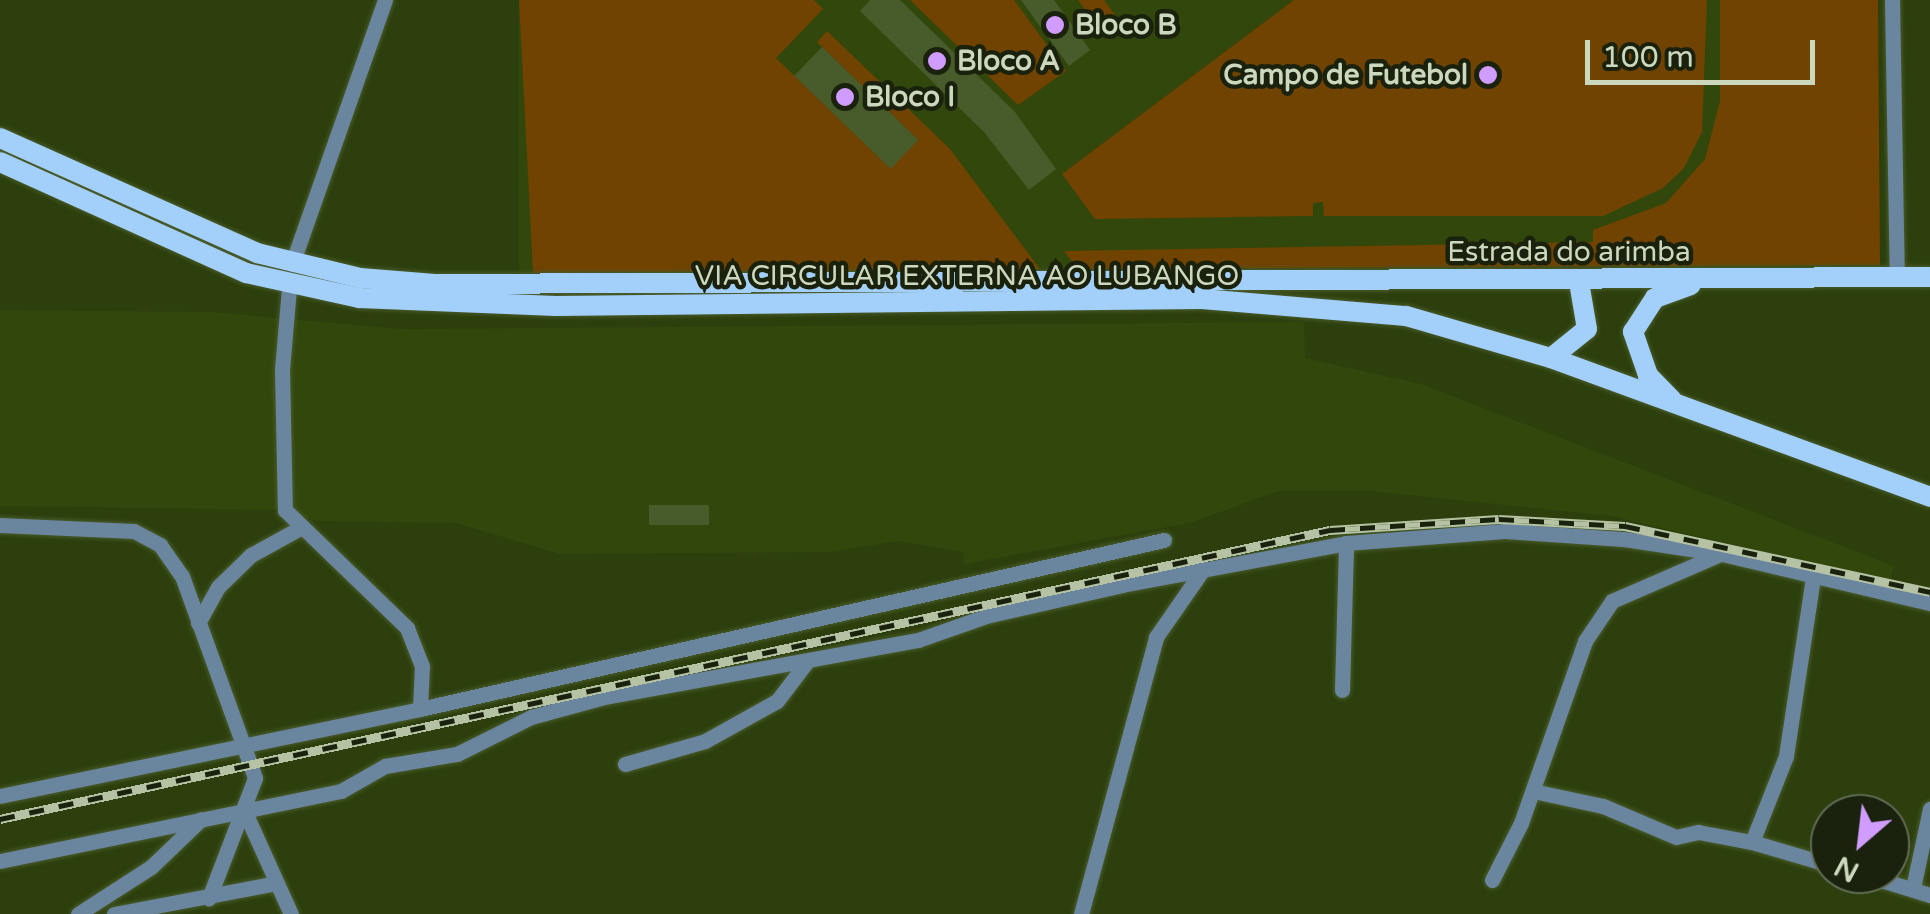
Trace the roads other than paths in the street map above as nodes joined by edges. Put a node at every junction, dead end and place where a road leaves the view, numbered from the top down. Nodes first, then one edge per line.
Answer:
1 (385, 0) edge
2 (1892, 0) edge
3 (0, 138) edge
4 (0, 162) edge
5 (292, 264) junction
6 (1897, 277) junction
7 (1930, 277) edge
8 (1707, 278) junction
9 (1208, 282) joint
10 (1579, 282) junction
11 (289, 288) junction
12 (1551, 358) junction
13 (1678, 407) junction
14 (1930, 497) edge
15 (0, 526) edge
16 (302, 527) junction
17 (1164, 540) dead end
18 (1346, 543) junction
19 (1722, 554) junction
20 (1204, 568) junction
21 (1813, 576) junction
22 (1930, 604) edge
23 (198, 623) junction
24 (806, 664) junction
25 (1342, 690) dead end
26 (420, 709) junction
27 (244, 741) junction
28 (625, 764) dead end
29 (1533, 791) junction
30 (0, 796) edge
31 (244, 810) junction
32 (1930, 810) edge
33 (202, 819) junction
34 (1752, 842) junction
35 (1810, 859) edge
36 (0, 860) edge
37 (1492, 880) dead end
38 (276, 883) junction
39 (1910, 887) edge
40 (1913, 888) junction
41 (1930, 895) edge
42 (209, 898) junction
43 (78, 914) edge
44 (114, 914) edge
45 (291, 914) edge
46 (1081, 914) edge

1 - 5 street
2 - 6 street
3 - 5 main road, VIA CIRCULAR EXTERNA AO LUBANGO
4 - 11 main road, VIA CIRCULAR EXTERNA AO LUBANGO
5 - 9 main road, VIA CIRCULAR EXTERNA AO LUBANGO
6 - 7 main road, Estrada do arimba
6 - 8 main road, Estrada do arimba
8 - 10 main road, Estrada do arimba
8 - 13 main road
9 - 10 main road, Estrada do arimba
10 - 12 main road
11 - 12 main road, VIA CIRCULAR EXTERNA AO LUBANGO
11 - 16 street
12 - 13 main road, VIA CIRCULAR EXTERNA AO LUBANGO
13 - 14 main road, VIA CIRCULAR EXTERNA AO LUBANGO
15 - 23 street
16 - 23 street
16 - 26 street
17 - 26 street
18 - 19 street
18 - 20 street
18 - 25 street
19 - 21 street
19 - 29 street
20 - 24 street
20 - 46 street
21 - 22 street
21 - 34 street
23 - 27 street
24 - 28 street
24 - 31 street
26 - 27 street
27 - 30 street
27 - 31 street
29 - 34 street
29 - 37 street
31 - 33 street
31 - 38 street
31 - 42 street
32 - 40 street
33 - 36 street
33 - 43 street
34 - 35 street
38 - 42 street
38 - 45 street
39 - 40 street
40 - 41 street
42 - 44 street

